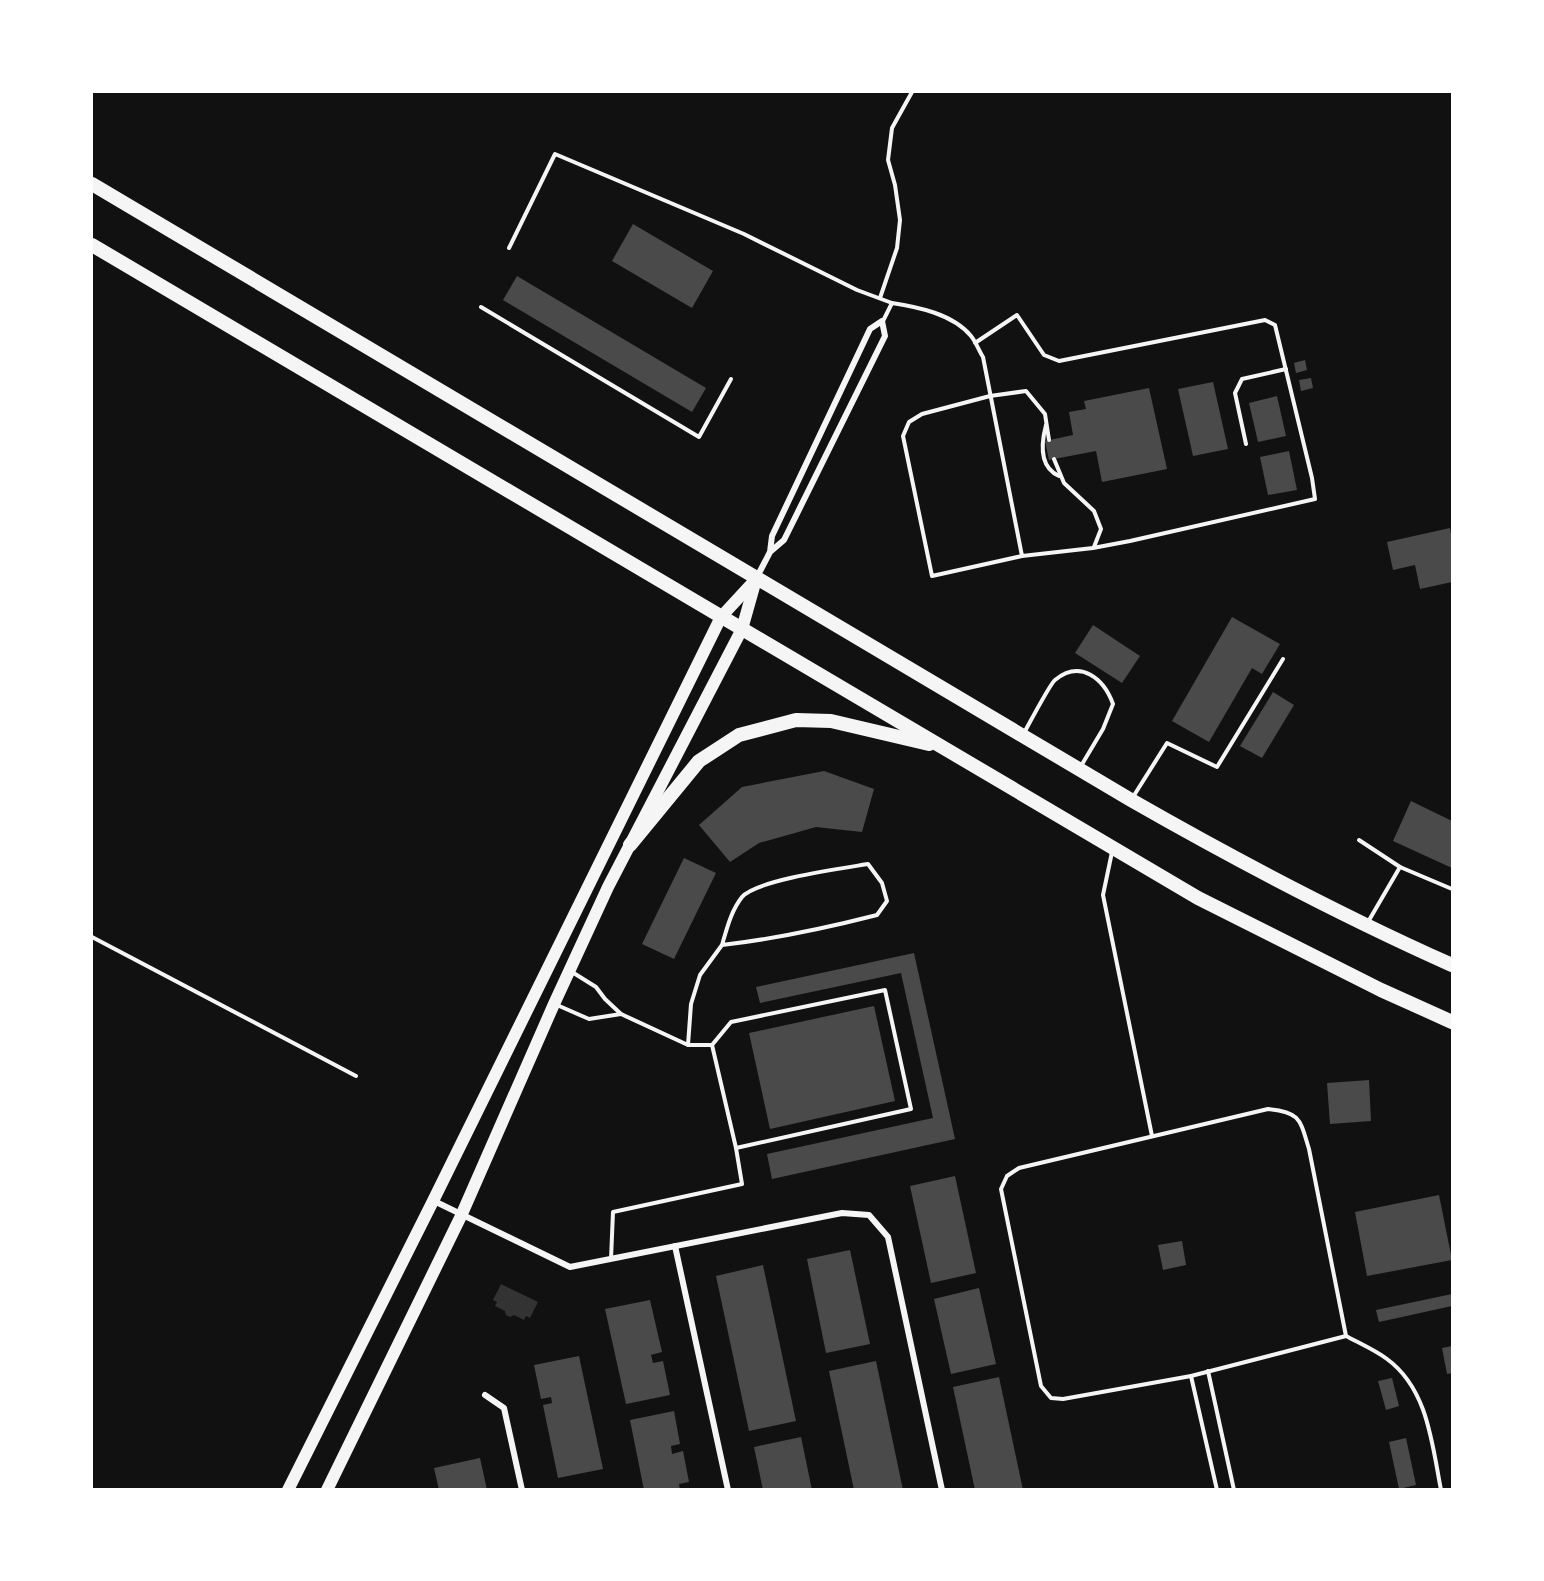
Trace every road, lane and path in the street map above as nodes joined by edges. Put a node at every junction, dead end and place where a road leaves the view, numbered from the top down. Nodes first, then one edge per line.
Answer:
1 (912, 92) edge
2 (92, 184) edge
3 (92, 245) edge
4 (509, 248) dead end
5 (880, 298) junction
6 (892, 303) junction
7 (481, 307) dead end
8 (882, 321) junction
9 (975, 344) junction
10 (1286, 369) junction
11 (731, 379) dead end
12 (990, 396) junction
13 (1047, 425) junction
14 (1049, 440) dead end
15 (1246, 444) dead end
16 (1054, 459) dead end
17 (1060, 476) junction
18 (1093, 548) junction
19 (770, 552) junction
20 (1022, 556) junction
21 (757, 578) junction
22 (721, 617) junction
23 (742, 629) junction
24 (1283, 659) dead end
25 (1022, 735) junction
26 (946, 748) junction
27 (1079, 769) junction
28 (1131, 800) junction
29 (1359, 840) dead end
30 (630, 845) junction
31 (1113, 848) junction
32 (1400, 867) junction
33 (1452, 890) edge
34 (1367, 926) junction
35 (92, 937) edge
36 (722, 945) junction
37 (1452, 965) edge
38 (569, 970) junction
39 (554, 1004) junction
40 (621, 1014) junction
41 (1452, 1022) edge
42 (688, 1045) junction
43 (712, 1046) junction
44 (356, 1076) dead end
45 (1152, 1136) junction
46 (736, 1148) junction
47 (433, 1201) junction
48 (461, 1216) junction
49 (675, 1246) junction
50 (611, 1258) junction
51 (1346, 1336) junction
52 (1208, 1371) junction
53 (1191, 1376) junction
54 (485, 1395) dead end
55 (288, 1490) edge
56 (327, 1490) edge
57 (522, 1490) edge
58 (728, 1490) edge
59 (942, 1490) edge
60 (1217, 1490) edge
61 (1234, 1490) edge
62 (1441, 1490) edge

1 - 5 lane
2 - 21 highway
3 - 22 highway
4 - 5 lane
5 - 6 lane
6 - 8 lane
6 - 9 lane
7 - 11 lane
8 - 19 street
8 - 19 street
9 - 10 lane
9 - 12 lane
10 - 15 lane
10 - 18 lane
12 - 13 lane
12 - 20 lane
12 - 20 lane
13 - 14 lane
13 - 17 lane
16 - 17 lane
17 - 18 lane
18 - 20 lane
19 - 21 street
21 - 22 main road
21 - 23 main road
21 - 25 highway
22 - 23 highway
22 - 47 main road
23 - 26 highway
23 - 30 main road
24 - 28 lane
25 - 27 highway
25 - 27 lane
26 - 30 highway
26 - 31 highway
27 - 28 highway
28 - 34 highway
29 - 32 lane
30 - 38 main road
31 - 41 highway
31 - 45 lane
32 - 33 lane
32 - 34 lane
34 - 37 highway
35 - 44 lane
36 - 36 lane
36 - 42 lane
38 - 39 main road
38 - 40 lane
39 - 40 lane
39 - 48 main road
40 - 42 lane
42 - 43 lane
43 - 46 lane
43 - 46 lane
45 - 51 lane
45 - 53 lane
46 - 50 lane
47 - 48 street
47 - 55 main road
48 - 50 street
48 - 56 main road
49 - 50 street
49 - 58 street
49 - 59 street
51 - 52 lane
51 - 62 lane
52 - 53 lane
52 - 61 lane
53 - 60 lane
54 - 57 street

